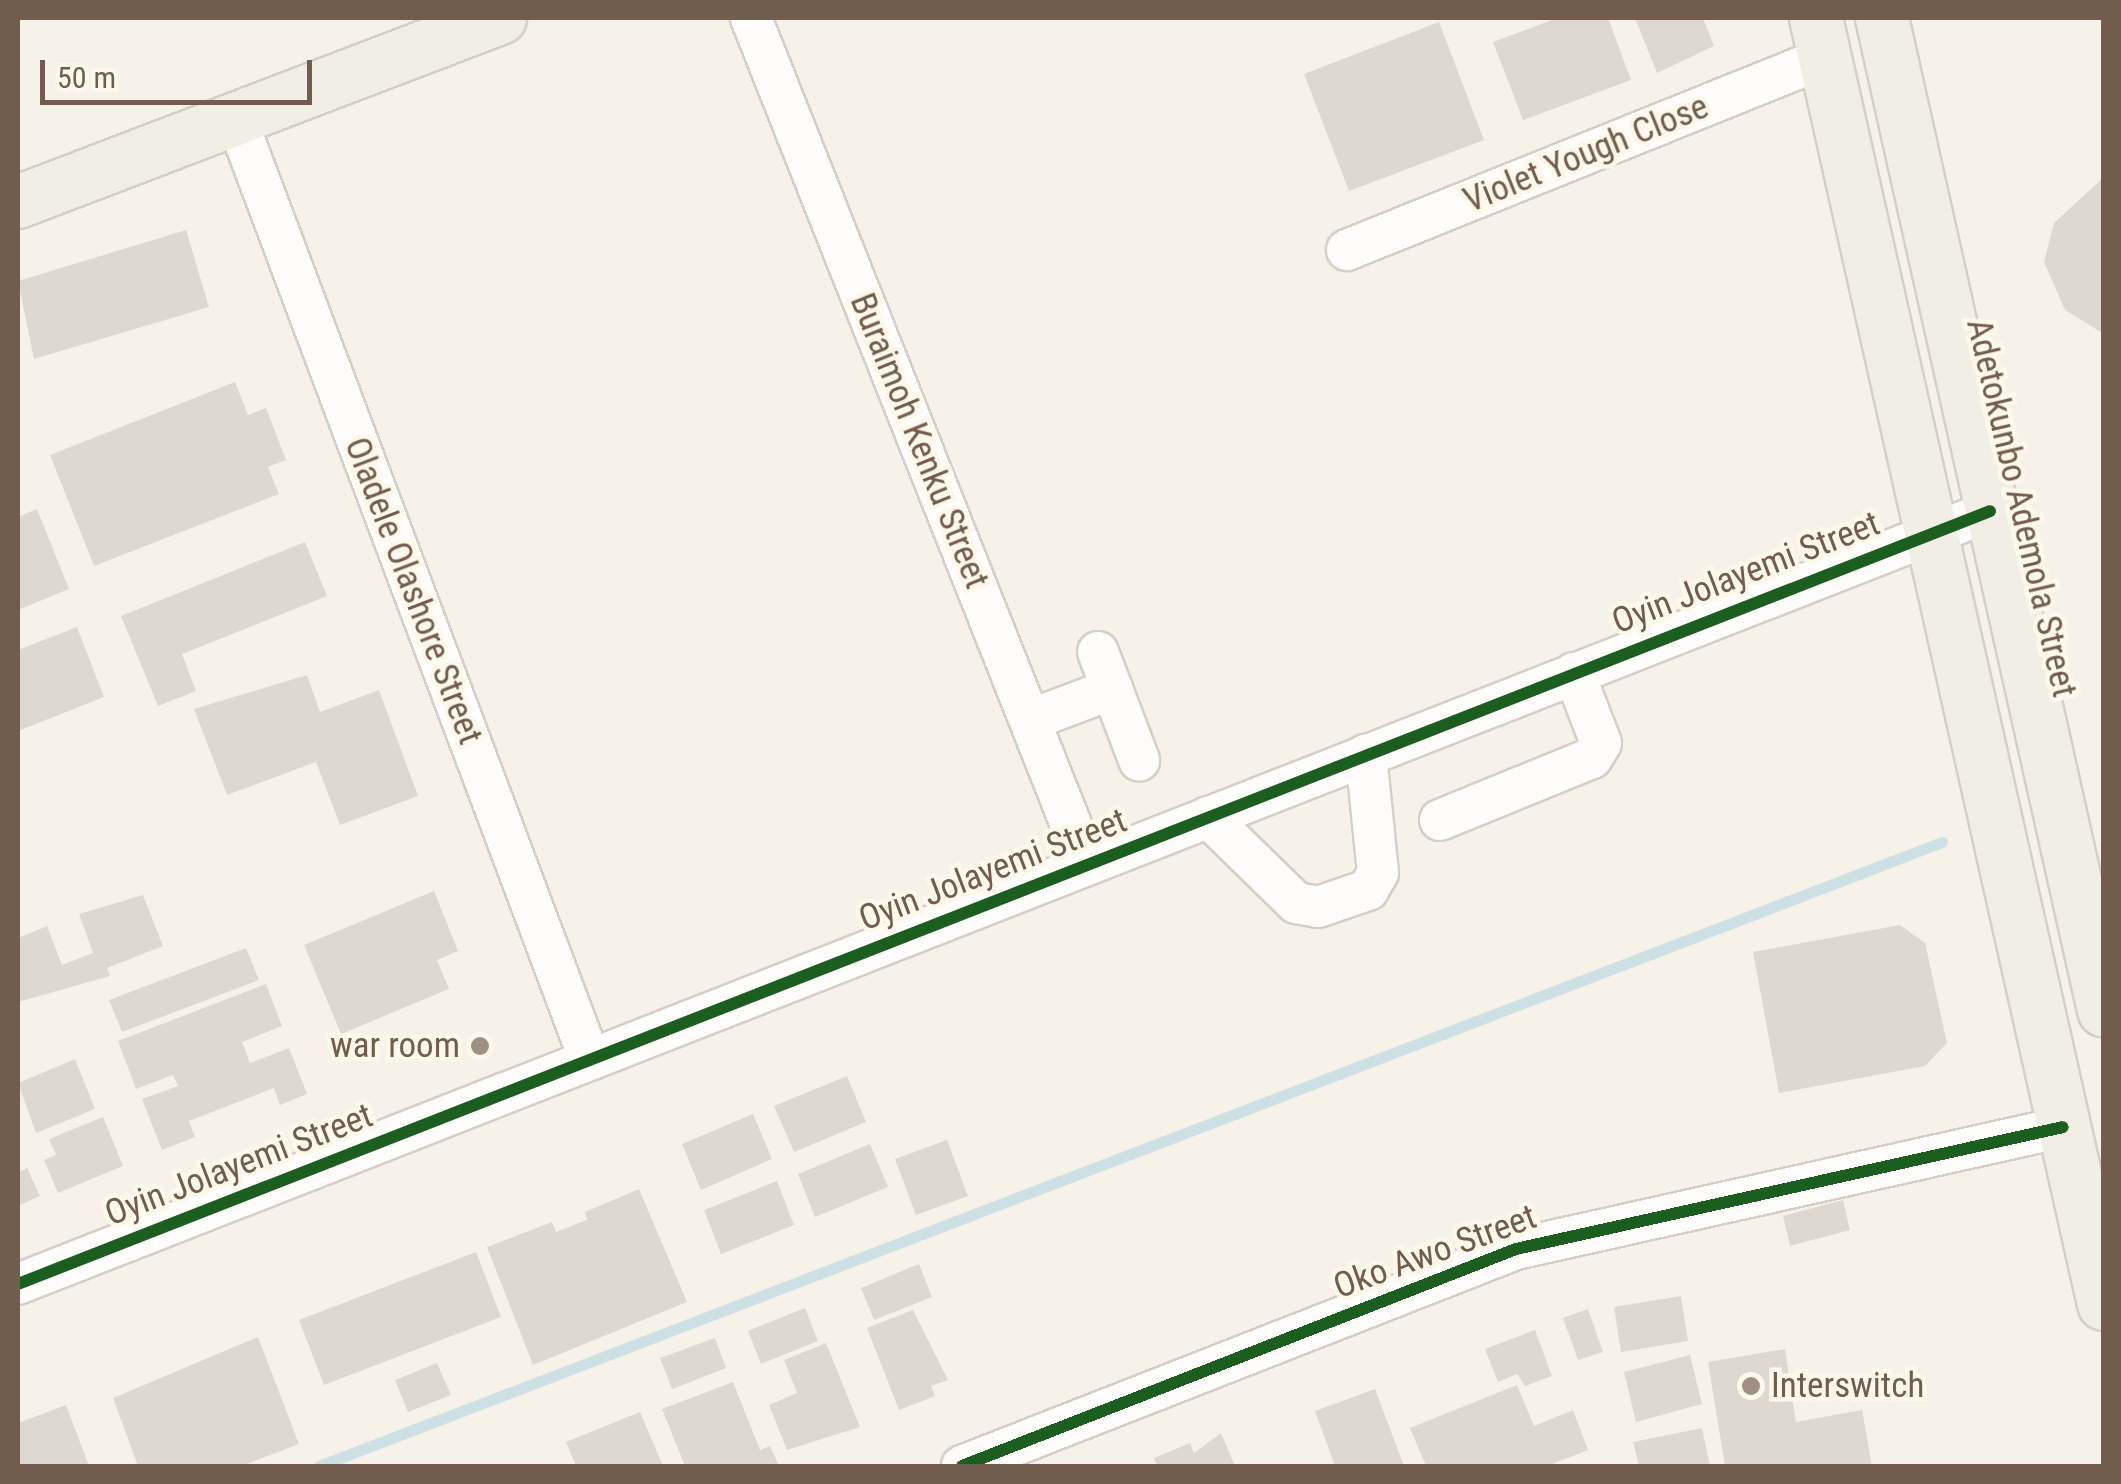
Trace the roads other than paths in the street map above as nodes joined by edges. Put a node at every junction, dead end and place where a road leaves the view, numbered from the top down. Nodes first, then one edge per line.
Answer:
1 (500, 18) edge
2 (752, 18) edge
3 (1882, 18) edge
4 (1820, 38) edge
5 (237, 122) junction
6 (18, 202) edge
7 (1347, 250) dead end
8 (1990, 511) junction
9 (1929, 534) junction
10 (1574, 673) junction
11 (1030, 720) junction
12 (1366, 755) junction
13 (1139, 760) dead end
14 (1208, 817) junction
15 (1440, 820) dead end
16 (1087, 865) junction
17 (2104, 1010) edge
18 (590, 1060) junction
19 (2063, 1127) junction
20 (18, 1284) edge
21 (2104, 1304) edge
22 (962, 1466) edge

1 - 5 main road
2 - 11 street, Buraimoh Kenku Street
3 - 8 main road, Adetokunbo Ademola Street
4 - 7 street, Violet Yough Close
4 - 9 main road
5 - 6 main road
5 - 18 street, Oladele Olashore Street
8 - 9 street, Oyin Jolayemi Street
8 - 17 main road, Adetokunbo Ademola Street
9 - 10 street, Oyin Jolayemi Street
9 - 19 main road
10 - 12 street, Oyin Jolayemi Street
10 - 15 street
11 - 13 street
11 - 16 street, Buraimoh Kenku Street
12 - 14 street, Oyin Jolayemi Street
12 - 14 street
14 - 16 street, Oyin Jolayemi Street
16 - 18 street, Oyin Jolayemi Street
18 - 20 street, Oyin Jolayemi Street
19 - 21 main road
19 - 22 street, Oko Awo Street

